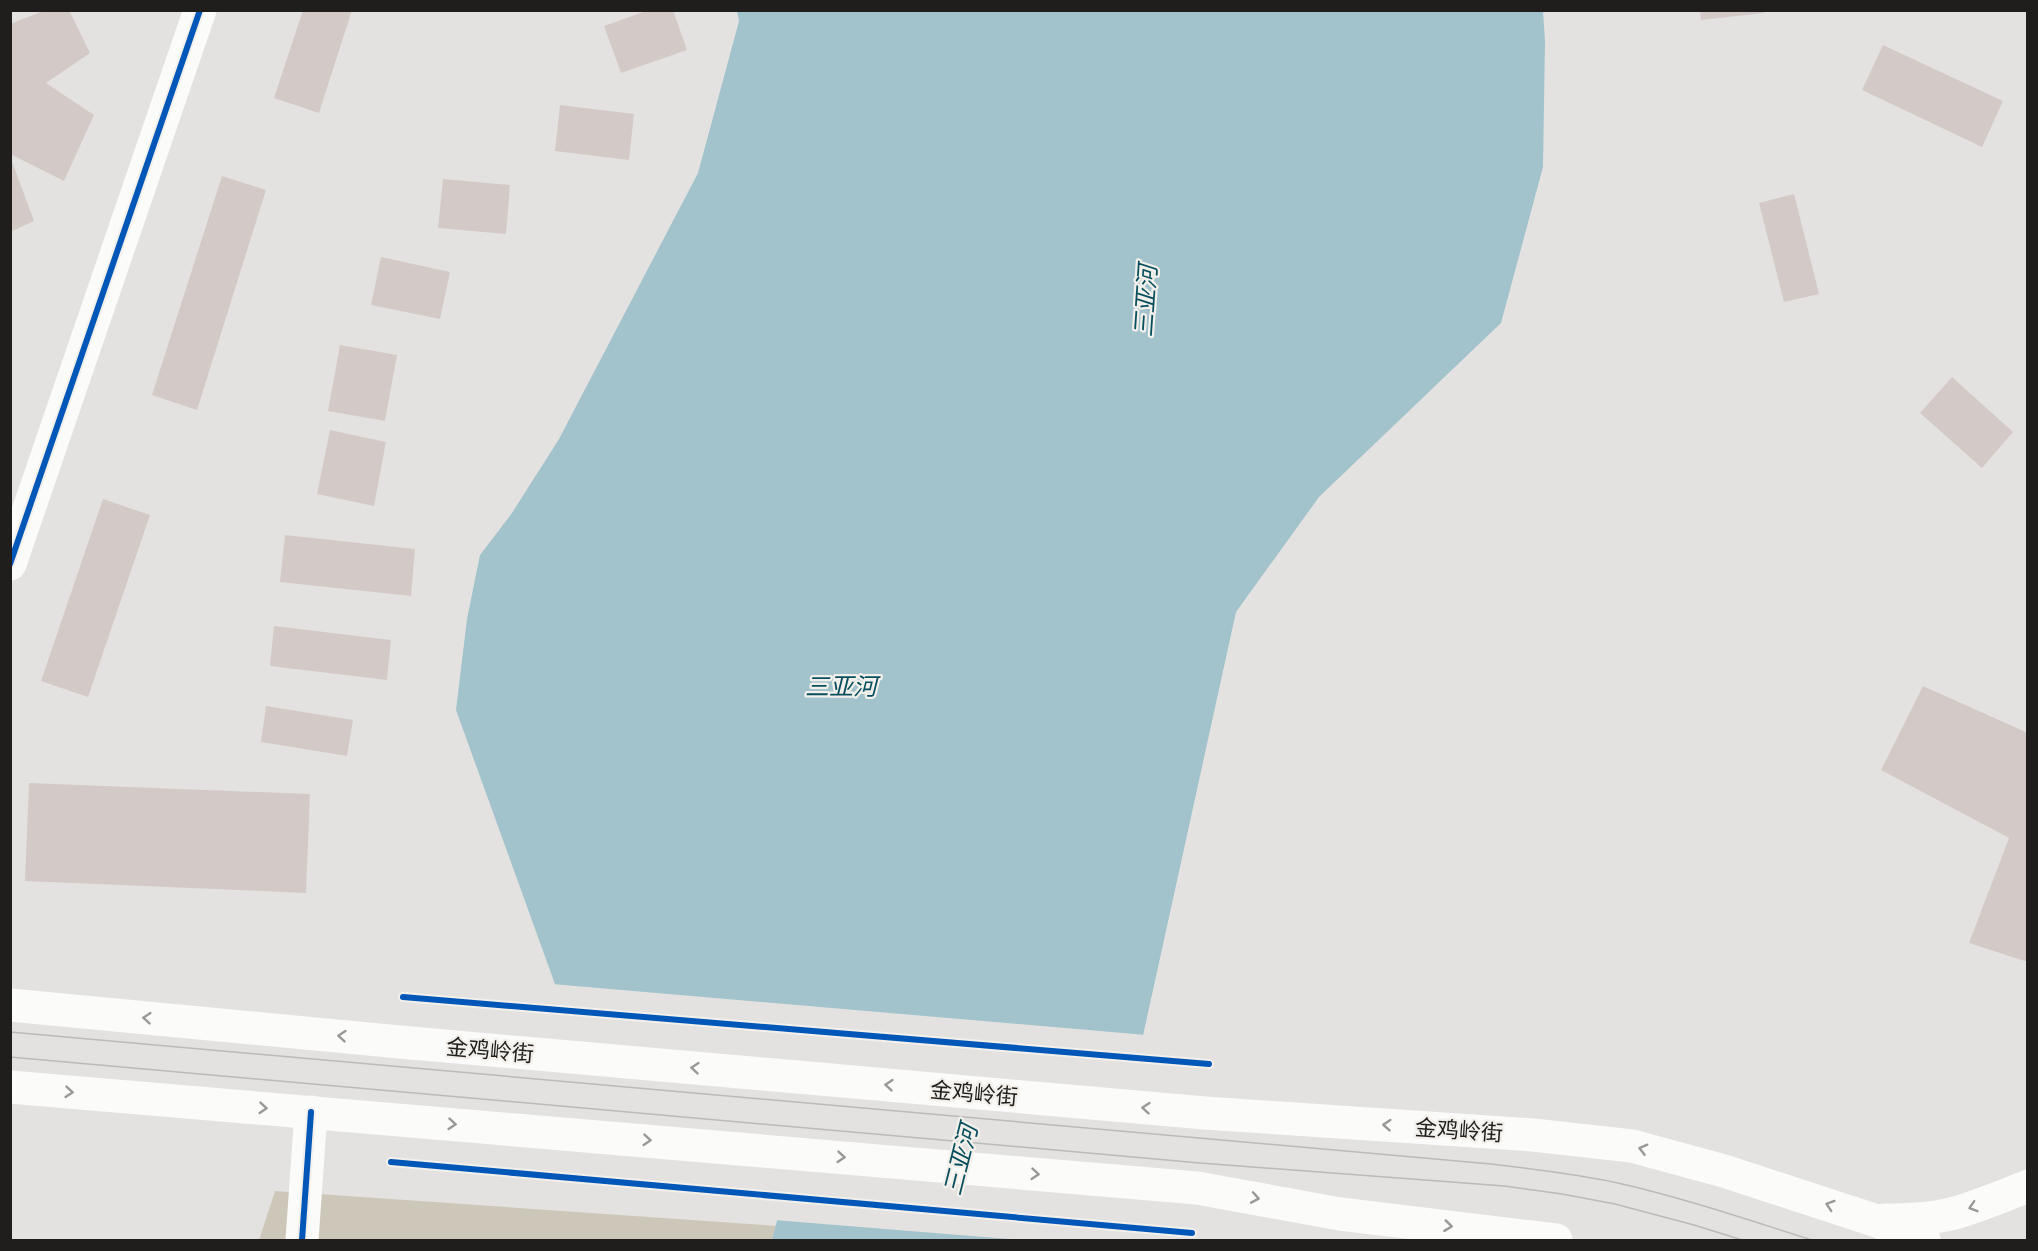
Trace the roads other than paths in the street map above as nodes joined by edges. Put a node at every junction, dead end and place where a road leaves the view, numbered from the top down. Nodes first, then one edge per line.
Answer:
1 (200, 10) edge
2 (10, 564) edge
3 (10, 1005) edge
4 (10, 1087) edge
5 (311, 1112) junction
6 (2028, 1186) edge
7 (1875, 1220) junction
8 (302, 1240) edge
9 (1556, 1240) edge
10 (1924, 1240) edge

1 - 2 main road
7 -> 3 main road, 金鸡岭街
4 -> 5 main road
5 - 8 main road
5 -> 9 main road
6 -> 7 main road
7 - 10 main road, 金鸡岭街

